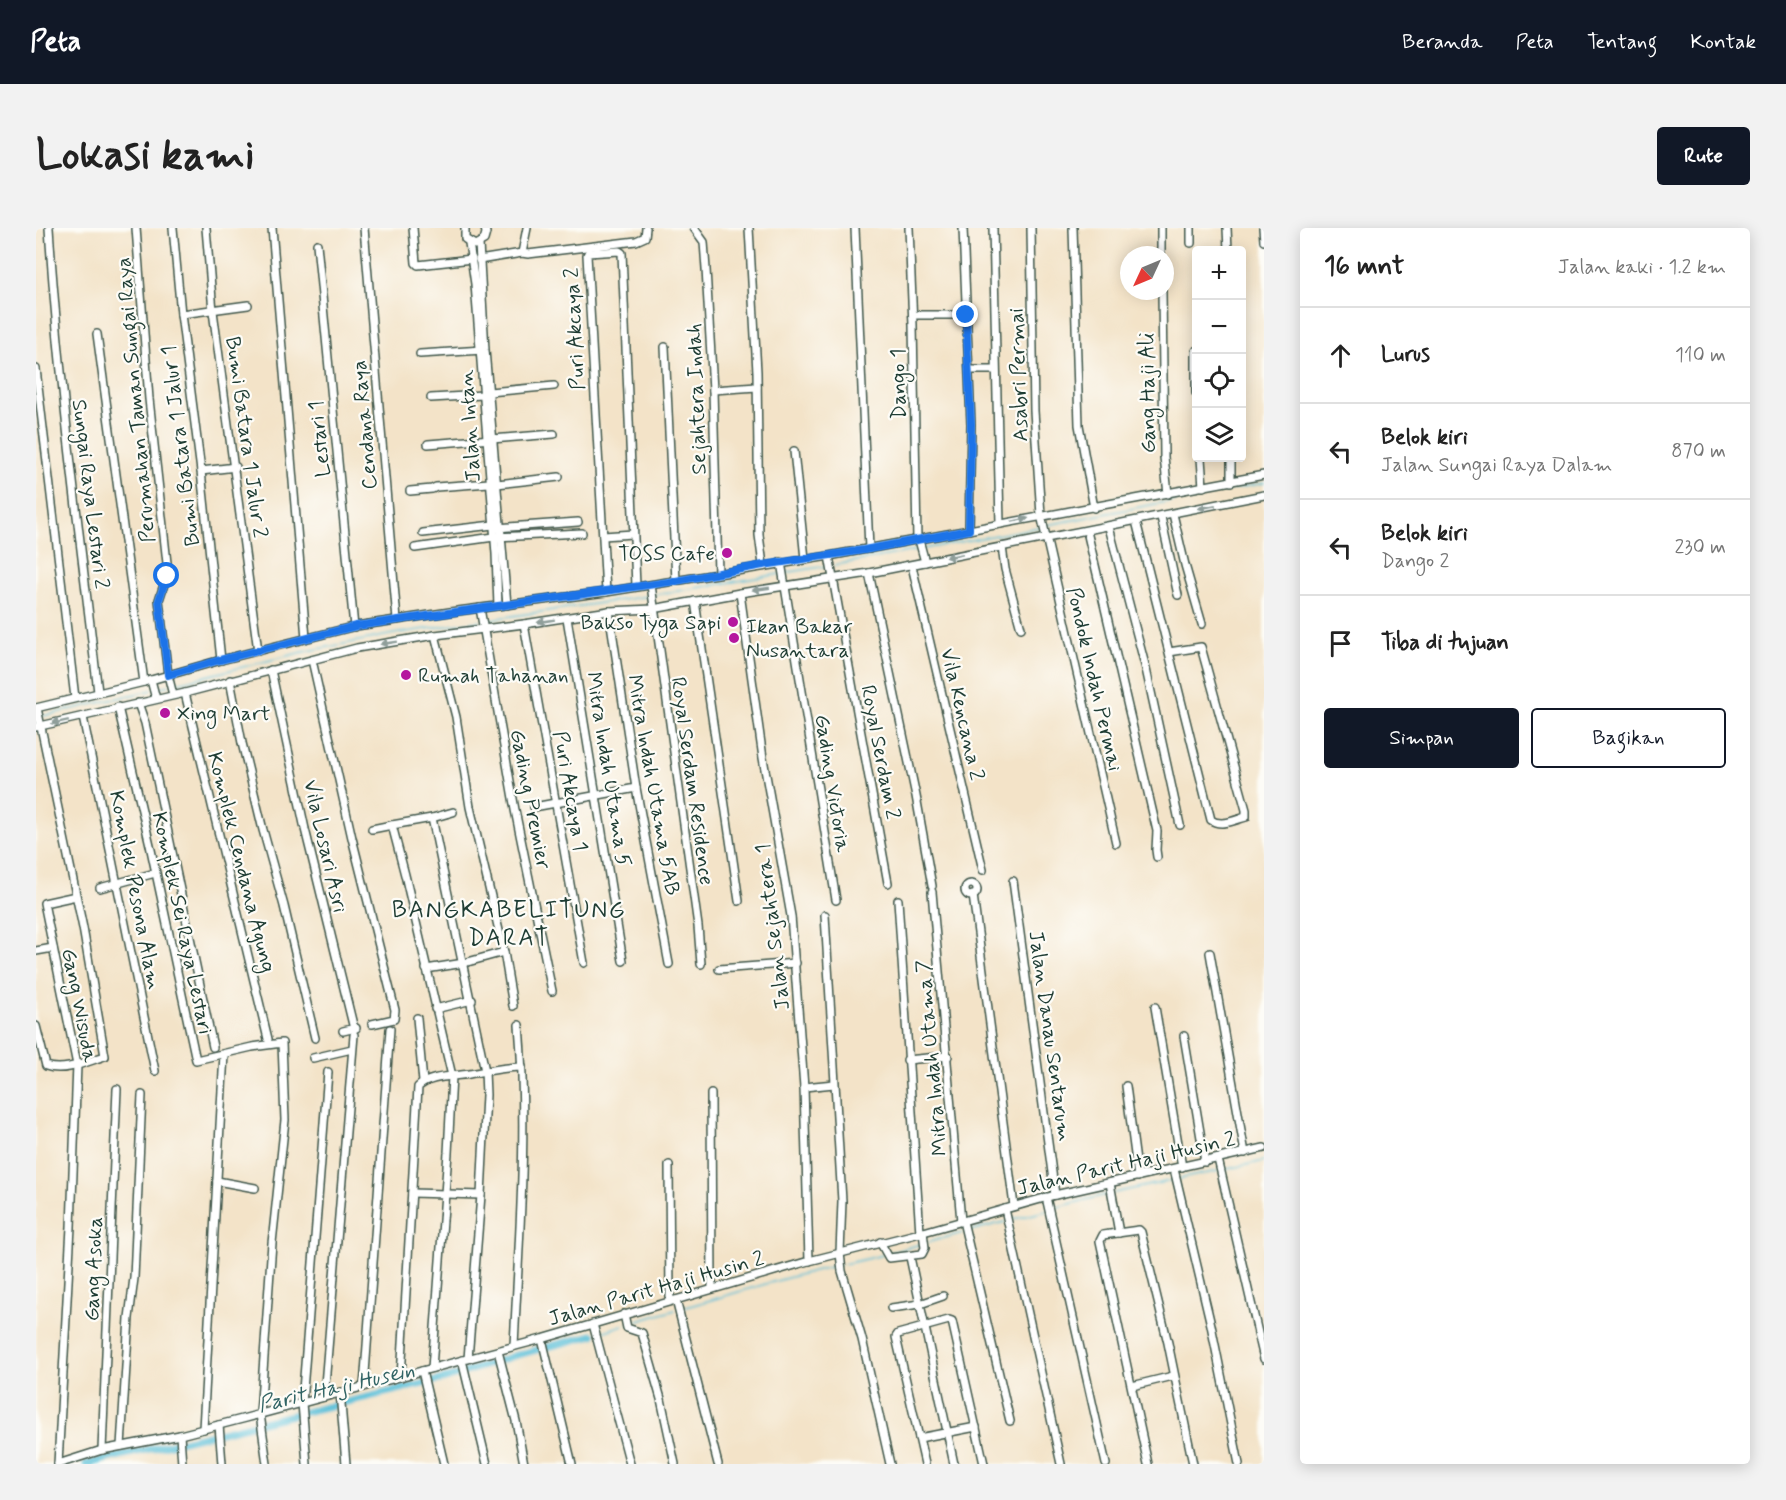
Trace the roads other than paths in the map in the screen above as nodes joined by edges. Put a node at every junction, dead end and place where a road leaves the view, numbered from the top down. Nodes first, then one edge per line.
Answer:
1 (49, 228) edge
2 (136, 228) edge
3 (173, 228) edge
4 (206, 228) edge
5 (272, 228) edge
6 (364, 228) edge
7 (413, 228) edge
8 (465, 228) edge
9 (484, 228) edge
10 (527, 228) edge
11 (646, 228) edge
12 (694, 228) edge
13 (749, 228) edge
14 (855, 228) edge
15 (909, 228) edge
16 (963, 228) edge
17 (993, 228) edge
18 (1031, 228) edge
19 (1073, 228) edge
20 (1161, 228) edge
21 (1191, 228) edge
22 (1227, 228) edge
23 (1263, 228) edge
24 (1264, 241) edge
25 (470, 243) junction
26 (1191, 243) dead end
27 (479, 244) junction
28 (317, 246) dead end
29 (1161, 246) edge
30 (1228, 246) edge
31 (522, 253) junction
32 (476, 260) junction
33 (1161, 300) edge
34 (248, 305) dead end
35 (213, 311) junction
36 (181, 314) junction
37 (913, 315) junction
38 (966, 315) junction
39 (97, 334) dead end
40 (665, 347) dead end
41 (482, 350) junction
42 (420, 354) dead end
43 (36, 369) edge
44 (969, 370) junction
45 (995, 370) junction
46 (554, 386) dead end
47 (757, 387) junction
48 (713, 390) junction
49 (486, 393) junction
50 (431, 398) dead end
51 (554, 434) dead end
52 (490, 438) junction
53 (428, 444) dead end
54 (794, 451) dead end
55 (1201, 462) edge
56 (1231, 462) edge
57 (236, 467) junction
58 (201, 471) junction
59 (1264, 475) edge
60 (559, 477) dead end
61 (1231, 482) junction
62 (493, 483) junction
63 (1203, 487) junction
64 (410, 491) dead end
65 (1168, 494) junction
66 (1264, 495) edge
67 (1094, 508) junction
68 (1173, 514) junction
69 (1161, 517) junction
70 (1042, 518) junction
71 (1136, 521) junction
72 (578, 522) dead end
73 (1000, 524) junction
74 (495, 527) junction
75 (1109, 527) junction
76 (969, 530) junction
77 (1087, 531) junction
78 (423, 533) dead end
79 (582, 533) dead end
80 (633, 534) junction
81 (603, 536) junction
82 (498, 537) junction
83 (1046, 537) junction
84 (919, 541) junction
85 (1002, 547) junction
86 (415, 548) dead end
87 (869, 549) junction
88 (829, 558) junction
89 (805, 559) junction
90 (924, 559) junction
91 (782, 564) junction
92 (763, 565) junction
93 (912, 566) junction
94 (718, 573) junction
95 (869, 573) junction
96 (832, 579) junction
97 (676, 581) junction
98 (636, 586) junction
99 (787, 586) junction
100 (651, 587) junction
101 (606, 592) junction
102 (740, 592) junction
103 (1179, 595) dead end
104 (695, 601) junction
105 (507, 605) junction
106 (653, 605) junction
107 (498, 606) junction
108 (481, 610) junction
109 (609, 611) junction
110 (567, 618) junction
111 (397, 620) junction
112 (524, 624) junction
113 (1202, 624) dead end
114 (354, 627) junction
115 (1021, 628) dead end
116 (483, 629) junction
117 (435, 635) junction
118 (306, 638) junction
119 (258, 651) junction
120 (1169, 652) junction
121 (220, 660) junction
122 (312, 660) junction
123 (271, 670) junction
124 (168, 677) junction
125 (230, 680) junction
126 (149, 682) junction
127 (99, 692) junction
128 (172, 692) junction
129 (185, 693) junction
130 (155, 697) junction
131 (75, 698) junction
132 (138, 703) junction
133 (118, 707) junction
134 (37, 708) edge
135 (84, 717) junction
136 (38, 726) edge
137 (636, 788) junction
138 (597, 794) junction
139 (557, 802) junction
140 (534, 807) dead end
141 (453, 812) dead end
142 (432, 818) junction
143 (392, 825) junction
144 (1180, 825) dead end
145 (372, 829) dead end
146 (1116, 843) dead end
147 (1157, 857) dead end
148 (983, 870) dead end
149 (155, 873) junction
150 (1013, 881) dead end
151 (118, 883) junction
152 (888, 883) dead end
153 (100, 888) dead end
154 (973, 895) dead end
155 (76, 896) junction
156 (836, 900) dead end
157 (898, 900) dead end
158 (739, 901) dead end
159 (44, 903) junction
160 (36, 904) edge
161 (825, 915) dead end
162 (53, 948) junction
163 (36, 951) edge
164 (504, 952) junction
165 (1210, 953) dead end
166 (623, 961) dead end
167 (464, 963) junction
168 (584, 963) dead end
169 (796, 963) junction
170 (669, 964) dead end
171 (701, 964) dead end
172 (426, 969) junction
173 (719, 969) dead end
174 (552, 991) dead end
175 (472, 1000) junction
176 (513, 1006) dead end
177 (1155, 1007) dead end
178 (435, 1009) junction
179 (417, 1018) dead end
180 (372, 1024) dead end
181 (519, 1025) dead end
182 (36, 1026) edge
183 (390, 1029) dead end
184 (356, 1030) junction
185 (343, 1031) dead end
186 (1184, 1036) dead end
187 (315, 1038) dead end
188 (268, 1039) dead end
189 (213, 1047) dead end
190 (352, 1049) junction
191 (224, 1054) junction
192 (948, 1056) junction
193 (313, 1058) dead end
194 (907, 1060) junction
195 (77, 1065) junction
196 (522, 1067) junction
197 (156, 1071) dead end
198 (485, 1071) junction
199 (328, 1072) dead end
200 (452, 1076) junction
201 (423, 1082) junction
202 (834, 1084) junction
203 (1126, 1086) dead end
204 (804, 1088) junction
205 (117, 1089) dead end
206 (711, 1094) dead end
207 (142, 1095) dead end
208 (1264, 1148) edge
209 (1245, 1152) junction
210 (1204, 1162) junction
211 (669, 1165) dead end
212 (1220, 1166) junction
213 (1177, 1174) junction
214 (1138, 1177) junction
215 (217, 1182) junction
216 (1110, 1185) junction
217 (255, 1188) dead end
218 (412, 1193) junction
219 (445, 1195) junction
220 (481, 1195) junction
221 (1055, 1195) junction
222 (1046, 1197) junction
223 (1014, 1206) junction
224 (1006, 1215) junction
225 (963, 1223) junction
226 (1119, 1233) junction
227 (922, 1235) junction
228 (880, 1242) junction
229 (841, 1257) junction
230 (909, 1257) junction
231 (809, 1260) junction
232 (712, 1289) junction
233 (943, 1296) dead end
234 (675, 1302) junction
235 (920, 1304) junction
236 (891, 1308) dead end
237 (624, 1316) junction
238 (594, 1327) junction
239 (925, 1327) junction
240 (542, 1339) junction
241 (514, 1346) junction
242 (499, 1354) junction
243 (465, 1359) junction
244 (1264, 1359) edge
245 (432, 1368) junction
246 (422, 1371) junction
247 (1173, 1376) junction
248 (401, 1377) junction
249 (1132, 1386) junction
250 (364, 1387) junction
251 (324, 1397) junction
252 (341, 1399) junction
253 (303, 1410) junction
254 (262, 1420) junction
255 (1010, 1421) dead end
256 (976, 1427) junction
257 (203, 1429) junction
258 (219, 1429) junction
259 (948, 1432) junction
260 (920, 1438) junction
261 (180, 1440) junction
262 (121, 1446) junction
263 (102, 1450) junction
264 (58, 1464) edge
265 (182, 1464) edge
266 (222, 1464) edge
267 (267, 1464) edge
268 (307, 1464) edge
269 (346, 1464) edge
270 (444, 1464) edge
271 (487, 1464) edge
272 (524, 1464) edge
273 (572, 1464) edge
274 (630, 1464) edge
275 (675, 1464) edge
276 (718, 1464) edge
277 (890, 1464) edge
278 (925, 1464) edge
279 (954, 1464) edge
280 (984, 1464) edge
281 (1061, 1464) edge
282 (1106, 1464) edge
283 (1148, 1464) edge
284 (1193, 1464) edge
285 (1239, 1464) edge

1 - 127 street, Sungai Raya Lestari 2
2 - 124 street, Perumahan Taman Sungai Raya
3 - 36 street, Bumi Batara 1 Jalur 1
4 - 35 street, Bumi Batara 1 Jalur 2
5 - 118 street
6 - 111 street, Cendana Raya
7 - 32 street
8 - 25 street
9 - 27 street
10 - 31 street
11 - 31 street
12 - 48 street, Sejahtera Indah
13 - 47 street
14 - 87 street
15 - 37 street, Dango 1
16 - 38 street
17 - 45 street
18 - 70 street, Asabri Permai
19 - 67 street
20 - 29 street
21 - 26 street
22 - 30 street
23 - 24 street
25 - 27 street
25 - 32 street
27 - 32 street
28 - 114 street, Lestari 1
31 - 32 street
32 - 41 street
33 - 65 street, Gang Haji Ali
34 - 35 street
35 - 36 street
35 - 57 street, Bumi Batara 1 Jalur 2
36 - 58 street, Bumi Batara 1 Jalur 1
37 - 38 street
37 - 84 street, Dango 1
38 - 44 street
39 - 126 street
40 - 97 street
41 - 42 street
41 - 49 street
43 - 131 street
44 - 45 street
44 - 76 street
45 - 73 street
46 - 49 street
47 - 48 street
47 - 92 street
48 - 94 street, Sejahtera Indah
49 - 50 street
49 - 52 street
51 - 52 street
52 - 53 street
52 - 62 street
54 - 89 street
55 - 63 street
56 - 61 street
57 - 58 street
57 - 119 street, Bumi Batara 1 Jalur 2
58 - 121 street, Bumi Batara 1 Jalur 1
59 - 61 street
60 - 62 street
61 - 63 street
62 - 64 street
62 - 74 street
63 - 65 street
65 - 67 street
66 -> 68 street
67 - 70 street
68 - 69 street
68 - 113 street
69 - 71 street
69 - 103 street
73 -> 70 street
70 - 83 street, Pondok Indah Permai
71 - 75 street
71 - 120 street
72 - 74 street
73 - 76 street
74 - 78 street
74 - 82 street
75 - 77 street
75 - 144 street
76 - 84 street
77 - 83 street
77 - 147 street
79 - 82 street
80 - 81 street
80 - 81 street, Puri Akcaya 2
80 - 98 street, Puri Akcaya 2
81 - 101 street, Puri Akcaya 2
82 - 86 street
82 - 105 street
82 - 107 street
83 - 85 street
83 - 146 street, Pondok Indah Permai
84 - 87 street
84 - 90 street, Dango 1
85 -> 90 street
85 - 115 street
87 - 88 street
88 - 89 street
88 - 96 street, Royal Serdam 2
89 - 91 street
90 - 93 street
91 - 92 street
91 - 99 street, Gading Victoria
92 - 94 street
93 - 95 street
93 - 148 street, Vila Kencana 2
94 - 97 street
95 - 96 street
95 - 192 street, Mitra Indah Utama 7
96 - 99 street
96 - 152 street, Royal Serdam 2
97 - 100 street
98 - 100 street
98 - 101 street
99 -> 102 street
99 - 156 street, Gading Victoria
100 - 106 street, Royal Serdam Residence
101 - 105 street
102 - 104 street
102 - 169 street, Jalan Sejahtera 1
104 - 106 street
104 - 158 street
105 - 107 street
106 - 109 street
106 - 171 street, Royal Serdam Residence
107 - 108 street
108 - 111 street
108 - 116 street, Gading Premier
109 - 110 street
109 - 137 street, Mitra Indah Utama 5AB
110 -> 112 street
110 - 138 street, Mitra Indah Utama 5
111 - 114 street
112 - 116 street
112 - 139 street, Puri Akcaya 1
114 - 118 street
116 - 117 street
116 - 174 street, Gading Premier
117 -> 122 street
117 - 164 street
118 - 119 street
119 - 121 street
120 - 120 street
121 - 124 street
122 - 123 street
122 - 180 street
123 - 125 street
123 - 184 street, Vila Losari Asri
124 - 126 street
124 - 128 street, Perumahan Taman Sungai Raya
125 - 129 street
125 - 187 street
126 - 127 street
126 - 130 street
127 - 131 street
128 - 129 street
128 - 130 street
129 - 188 street, Komplek Cendana Agung
130 - 132 street
131 - 134 street
132 - 133 street
132 - 189 street
133 - 135 street
133 - 149 street, Komplek Sei Raya Lestari
134 - 136 street
135 -> 136 street
135 - 151 street, Komplek Pesona Alam
136 - 155 street
137 - 138 street
137 - 170 street, Mitra Indah Utama 5AB
138 - 139 street
138 - 166 street, Mitra Indah Utama 5
139 - 140 street
139 - 168 street, Puri Akcaya 1
141 - 142 street
142 - 143 street
142 - 167 street
143 - 145 street
143 - 172 street
149 - 151 street
149 - 191 street, Komplek Sei Raya Lestari
150 - 221 street, Jalan Danau Sentarum
151 - 153 street
151 - 197 street, Komplek Pesona Alam
154 - 223 street
155 - 159 street
155 - 195 street
157 - 194 street
159 - 160 street
159 - 162 street, Gang Wisuda
161 - 202 street
162 - 163 street
162 - 195 street, Gang Wisuda
164 - 167 street
164 - 176 street
165 - 209 street
167 - 172 street
167 - 175 street
169 - 173 street
169 - 204 street, Jalan Sejahtera 1
172 - 178 street
175 - 178 street
175 - 198 street
177 - 213 street
178 - 200 street
179 - 201 street
181 - 196 street
182 - 195 street
183 - 250 street
184 - 185 street
184 - 190 street
186 - 210 street
190 - 193 street
190 - 251 street
191 - 215 street
191 - 254 street, Komplek Sei Raya Lestari
192 - 194 street
192 - 225 street, Mitra Indah Utama 7
194 - 227 street
195 - 264 street, Gang Wisuda
196 - 198 street
196 - 241 street
198 - 200 street
198 - 220 street
199 - 253 street
200 - 201 street
200 - 219 street
201 - 218 street
202 - 204 street
202 - 229 street
203 - 214 street
204 - 231 street, Jalan Sejahtera 1
205 - 263 street, Gang Asoka
206 - 232 street
207 - 262 street
208 - 209 street, Jalan Parit Haji Husin 2
209 - 212 street, Jalan Parit Haji Husin 2
210 - 212 street, Jalan Parit Haji Husin 2
210 - 213 street, Jalan Parit Haji Husin 2
211 - 234 street
212 - 244 street
213 - 214 street, Jalan Parit Haji Husin 2
213 - 285 street
214 - 216 street, Jalan Parit Haji Husin 2
215 - 217 street
215 - 257 street
216 - 221 street, Jalan Parit Haji Husin 2
216 - 226 street
218 - 219 street
218 - 248 street
219 - 220 street
219 - 245 street
220 - 243 street
221 - 222 street, Jalan Parit Haji Husin 2
222 - 223 street, Jalan Parit Haji Husin 2
222 - 282 street
223 - 224 street, Jalan Parit Haji Husin 2
224 - 225 street, Jalan Parit Haji Husin 2
224 - 281 street
225 - 227 street, Jalan Parit Haji Husin 2
225 - 255 street, Mitra Indah Utama 7
226 - 247 street
226 - 249 street
227 - 228 street, Jalan Parit Haji Husin 2
227 - 230 street
228 - 229 street, Jalan Parit Haji Husin 2
228 - 230 street
229 - 231 street, Jalan Parit Haji Husin 2
229 - 277 street
230 - 235 street
231 - 232 street, Jalan Parit Haji Husin 2
232 - 234 street, Jalan Parit Haji Husin 2
233 - 235 street
234 - 237 street, Jalan Parit Haji Husin 2
234 - 276 street
235 - 236 street
235 - 239 street
237 - 238 street, Jalan Parit Haji Husin 2
237 - 275 street
238 - 240 street, Jalan Parit Haji Husin 2
238 - 274 street
239 - 256 street
239 - 259 street
239 - 260 street
240 - 241 street, Jalan Parit Haji Husin 2
240 - 273 street
241 - 242 street, Jalan Parit Haji Husin 2
242 - 243 street, Jalan Parit Haji Husin 2
242 - 272 street
243 - 245 street, Jalan Parit Haji Husin 2
243 - 271 street
245 - 246 street, Jalan Parit Haji Husin 2
246 - 248 street, Jalan Parit Haji Husin 2
246 - 270 street
247 - 249 street
247 - 284 street
248 - 250 street, Jalan Parit Haji Husin 2
249 - 283 street
250 - 252 street, Jalan Parit Haji Husin 2
251 - 252 street, Jalan Parit Haji Husin 2
251 - 253 street, Jalan Parit Haji Husin 2
252 - 269 street
253 - 254 street, Jalan Parit Haji Husin 2
253 - 268 street
254 - 258 street, Jalan Parit Haji Husin 2
254 - 267 street
256 - 259 street
256 - 280 street
257 - 258 street, Jalan Parit Haji Husin 2
257 - 261 street, Jalan Parit Haji Husin 2
258 - 266 street
259 - 260 street
259 - 279 street
260 - 278 street
261 - 262 street, Jalan Parit Haji Husin 2
261 - 265 street
262 - 263 street, Jalan Parit Haji Husin 2
263 - 264 street, Jalan Parit Haji Husin 2

